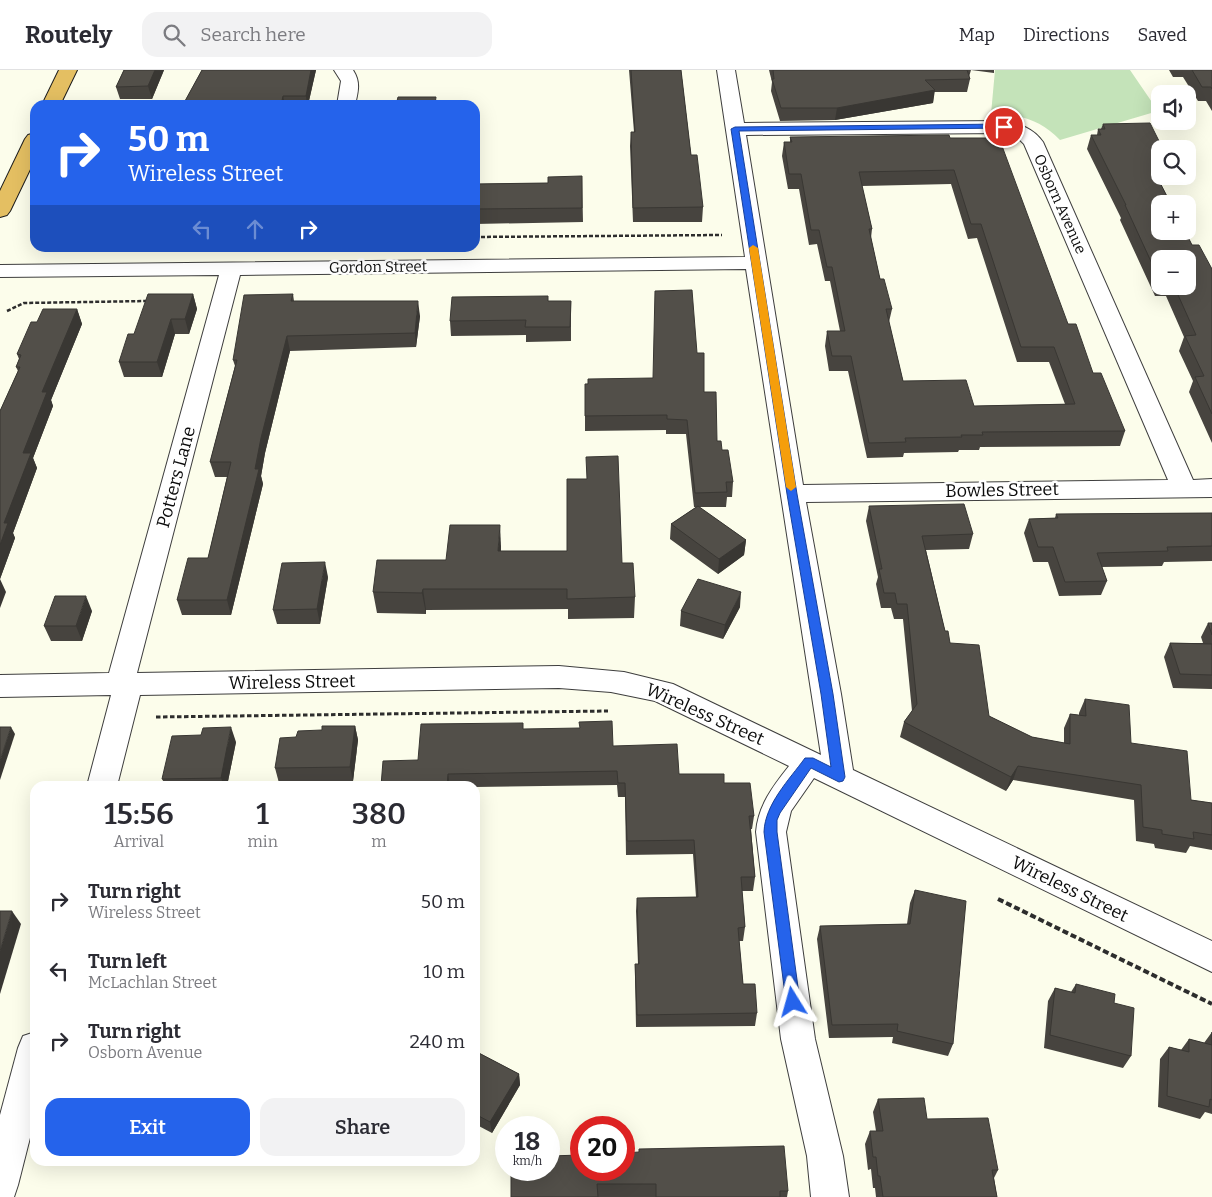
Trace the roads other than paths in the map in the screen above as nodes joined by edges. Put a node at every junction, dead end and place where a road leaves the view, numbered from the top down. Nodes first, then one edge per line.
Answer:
1 (68, 70) edge
2 (343, 70) edge
3 (726, 70) edge
4 (53, 100) edge
5 (347, 100) edge
6 (735, 129) junction
7 (30, 149) edge
8 (0, 211) edge
9 (318, 258) edge
10 (756, 263) junction
11 (231, 269) junction
12 (0, 272) edge
13 (1184, 488) junction
14 (1212, 488) edge
15 (792, 494) junction
16 (124, 685) junction
17 (0, 686) edge
18 (809, 761) junction
19 (839, 777) junction
20 (103, 781) edge
21 (1212, 957) edge
22 (30, 1068) edge
23 (0, 1185) edge
24 (830, 1197) edge

1 - 4 highway
2 - 5 street
3 - 6 street
6 - 10 street
6 - 13 street, Osborn Avenue
7 - 8 highway
9 - 10 street, Gordon Street
9 - 11 street, Gordon Street
10 - 15 street
11 - 12 street, Gordon Street
11 - 16 street, Potters Lane
13 - 14 street, Bowles Street
13 - 15 street, Bowles Street
15 - 19 street
16 - 17 street, Wireless Street
16 - 18 street, Wireless Street
16 - 20 street, Potters Lane
18 - 19 street, Wireless Street
18 - 24 street
19 - 21 street, Wireless Street
22 - 23 street

